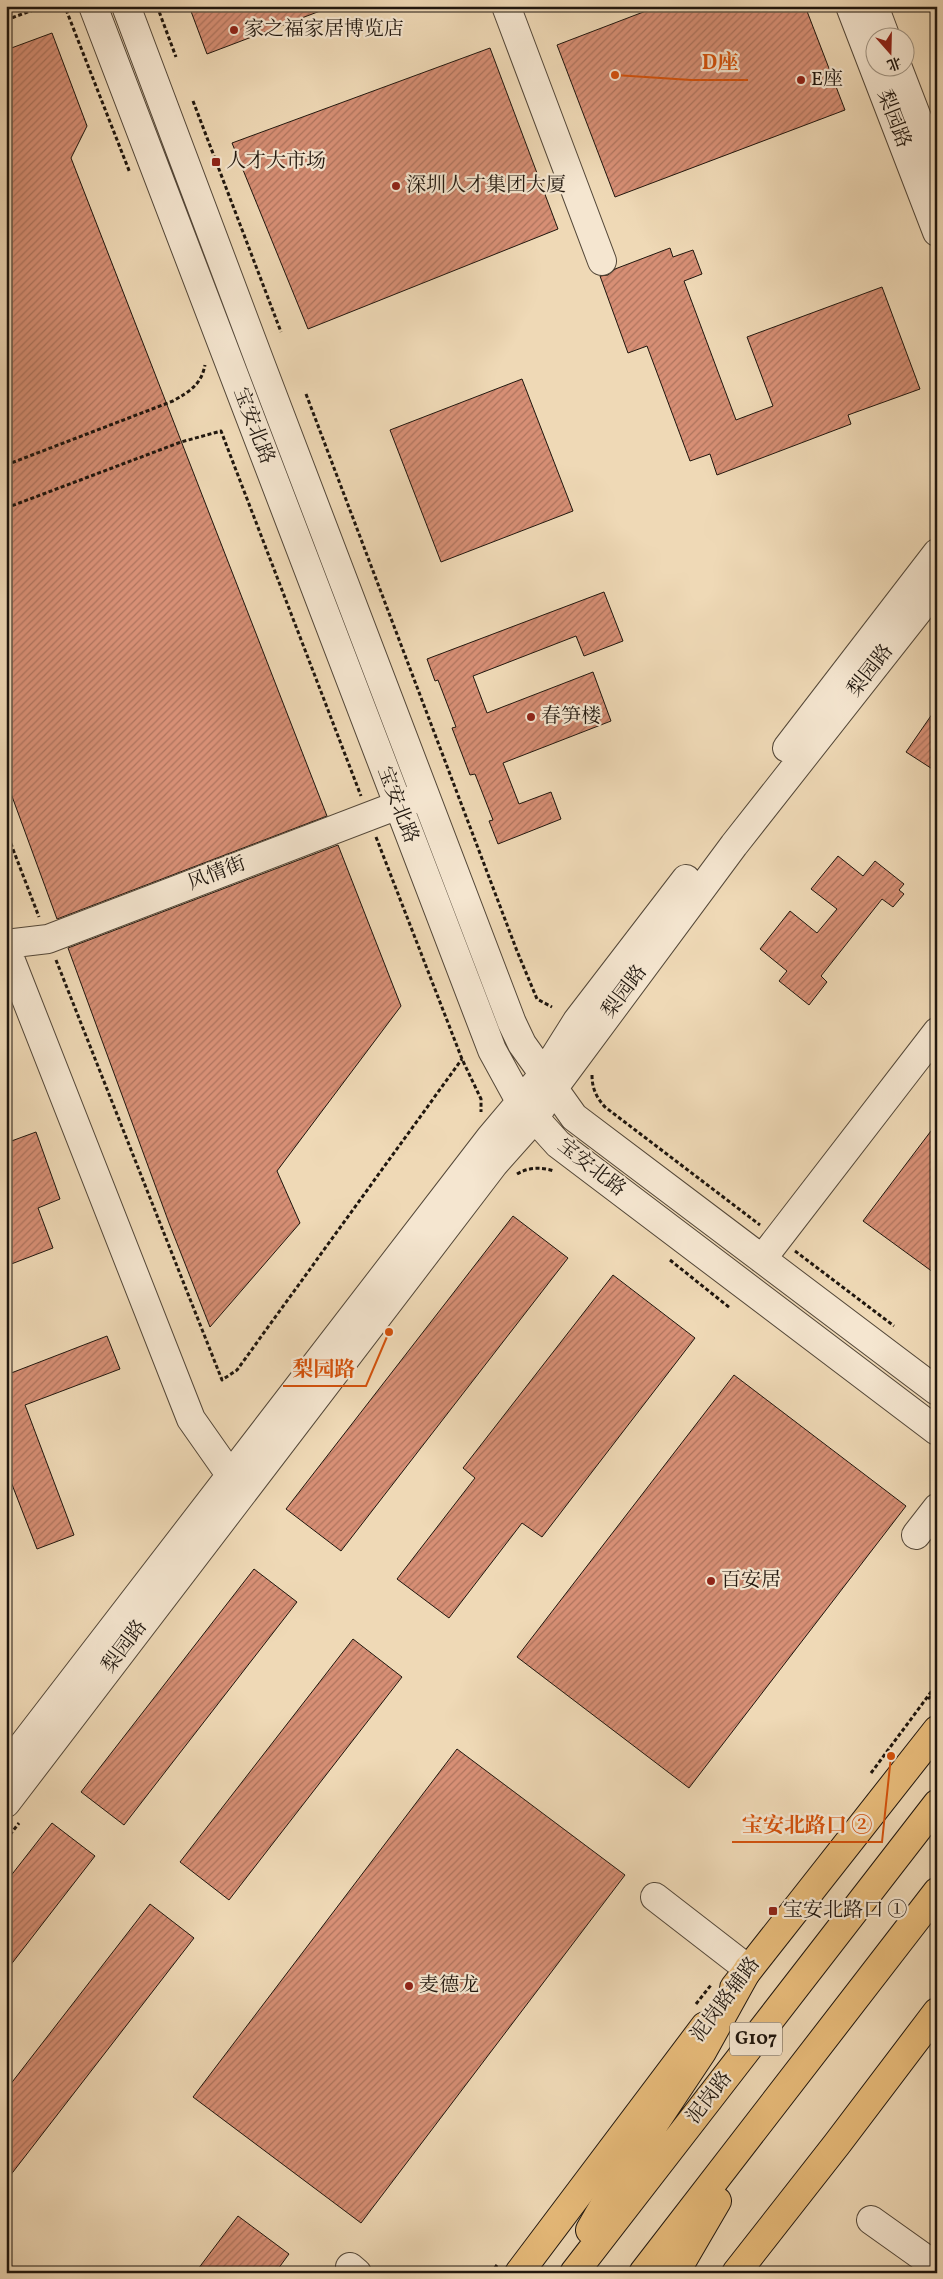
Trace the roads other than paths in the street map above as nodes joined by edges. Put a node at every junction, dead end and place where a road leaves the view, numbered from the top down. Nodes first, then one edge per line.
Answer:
1 (93, 6) edge
2 (126, 6) edge
3 (506, 6) edge
4 (850, 6) edge
5 (874, 6) edge
6 (882, 28) edge
7 (902, 78) edge
8 (937, 169) edge
9 (937, 232) edge
10 (602, 261) dead end
11 (937, 553) edge
12 (937, 588) edge
13 (426, 794) junction
14 (397, 806) junction
15 (6, 944) edge
16 (6, 948) edge
17 (937, 1032) edge
18 (548, 1082) junction
19 (528, 1111) junction
20 (770, 1248) junction
21 (937, 1391) edge
22 (937, 1431) edge
23 (239, 1482) junction
24 (937, 1508) edge
25 (916, 1535) dead end
26 (937, 1730) edge
27 (6, 1768) edge
28 (937, 1804) edge
29 (14, 1811) edge
30 (937, 1892) edge
31 (655, 1897) dead end
32 (937, 1904) edge
33 (903, 1938) junction
34 (748, 1969) junction
35 (937, 2012) edge
36 (736, 2154) junction
37 (871, 2220) dead end
38 (937, 2267) edge
39 (519, 2273) edge
40 (570, 2273) edge
41 (574, 2273) edge
42 (643, 2273) edge
43 (675, 2273) edge
44 (736, 2273) edge

1 - 14 street, 宝安北路
2 - 13 street, 宝安北路
3 - 10 street
4 - 9 street, 梨园路
5 - 6 street
7 - 8 street, 梨园路
11 - 18 street, 梨园路
12 - 18 street, 梨园路
13 - 14 street, 风情街
13 - 18 street, 宝安北路
14 - 15 street, 风情街
14 - 19 street, 宝安北路
16 - 23 street
17 - 20 street
18 - 19 street, 梨园路
18 - 20 street, 宝安北路
19 - 22 street, 宝安北路
19 - 23 street, 梨园路
20 - 21 street, 宝安北路
23 - 27 street, 梨园路
23 - 29 street, 梨园路
24 - 25 street
26 - 34 main road, 泥岗路辅路
28 - 41 main road, 泥岗路 / G107
30 - 33 main road, G107
31 - 34 street
32 - 33 main road
33 - 36 main road, G107
34 - 39 main road, 泥岗路辅路
34 - 40 main road
35 - 44 main road
36 - 42 main road, G107
36 - 43 main road
37 - 38 street

